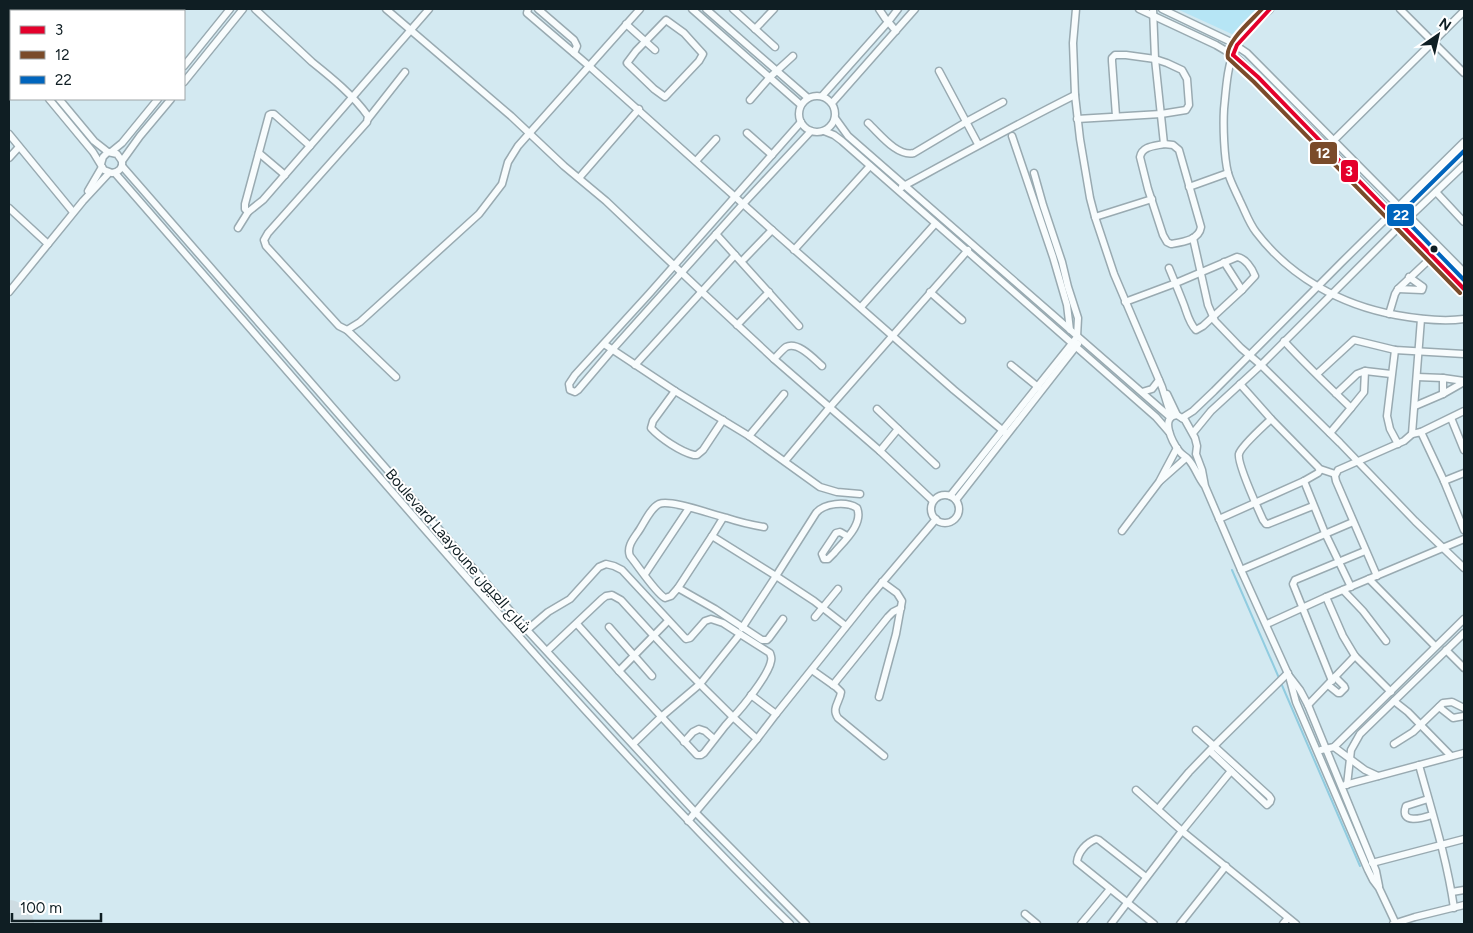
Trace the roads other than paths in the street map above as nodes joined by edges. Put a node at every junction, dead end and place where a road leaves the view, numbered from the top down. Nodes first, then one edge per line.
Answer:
1 (230, 9) edge
2 (243, 9) edge
3 (255, 9) edge
4 (386, 9) edge
5 (429, 9) edge
6 (538, 9) edge
7 (640, 9) edge
8 (692, 9) edge
9 (706, 9) edge
10 (733, 9) edge
11 (774, 9) edge
12 (879, 9) edge
13 (898, 9) edge
14 (915, 9) edge
15 (1072, 9) edge
16 (1076, 9) edge
17 (1139, 9) edge
18 (1162, 9) edge
19 (1270, 9) edge
20 (1400, 9) edge
21 (526, 10) edge
22 (1153, 12) edge
23 (1464, 12) edge
24 (1075, 16) junction
25 (888, 22) junction
26 (626, 24) junction
27 (755, 29) junction
28 (411, 30) junction
29 (896, 30) junction
30 (645, 41) junction
31 (1434, 42) junction
32 (1238, 45) junction
33 (775, 47) dead end
34 (656, 50) dead end
35 (574, 52) junction
36 (1233, 55) junction
37 (793, 56) dead end
38 (1155, 60) junction
39 (185, 65) edge
40 (590, 66) junction
41 (777, 71) junction
42 (939, 71) dead end
43 (405, 72) dead end
44 (1464, 73) edge
45 (770, 77) junction
46 (185, 81) edge
47 (1075, 95) junction
48 (822, 96) junction
49 (352, 98) junction
50 (808, 98) junction
51 (50, 100) edge
52 (60, 100) edge
53 (157, 100) edge
54 (170, 100) edge
55 (750, 100) dead end
56 (1003, 102) dead end
57 (832, 103) junction
58 (801, 106) junction
59 (638, 109) junction
60 (1161, 114) junction
61 (1116, 116) junction
62 (835, 118) junction
63 (368, 119) junction
64 (1077, 119) junction
65 (801, 122) junction
66 (966, 122) junction
67 (868, 123) dead end
68 (811, 131) junction
69 (824, 131) junction
70 (748, 133) dead end
71 (9, 134) edge
72 (530, 134) junction
73 (1012, 136) dead end
74 (716, 139) dead end
75 (1334, 140) junction
76 (1464, 142) edge
77 (978, 144) junction
78 (1164, 144) junction
79 (310, 146) junction
80 (19, 147) junction
81 (1327, 147) junction
82 (110, 152) junction
83 (259, 153) junction
84 (772, 155) junction
85 (9, 158) edge
86 (696, 161) junction
87 (122, 164) junction
88 (1464, 165) edge
89 (102, 166) junction
90 (870, 166) junction
91 (112, 173) junction
92 (1228, 173) junction
93 (285, 174) junction
94 (1034, 174) dead end
95 (579, 178) junction
96 (905, 186) junction
97 (1189, 187) junction
98 (897, 190) junction
99 (1436, 192) junction
100 (735, 197) junction
101 (1152, 199) junction
102 (83, 201) junction
103 (742, 204) junction
104 (1399, 207) junction
105 (9, 208) edge
106 (73, 212) junction
107 (248, 212) junction
108 (1391, 214) junction
109 (1094, 217) junction
110 (1408, 217) junction
111 (1464, 222) edge
112 (935, 224) junction
113 (1401, 224) junction
114 (238, 228) dead end
115 (772, 230) junction
116 (716, 234) junction
117 (1193, 238) junction
118 (48, 244) junction
119 (972, 245) junction
120 (794, 250) junction
121 (966, 251) junction
122 (735, 255) junction
123 (1432, 257) junction
124 (744, 259) dead end
125 (1224, 262) junction
126 (673, 266) junction
127 (1169, 268) dead end
128 (1201, 272) junction
129 (1464, 272) edge
130 (681, 274) junction
131 (1409, 277) junction
132 (1176, 283) junction
133 (1318, 287) junction
134 (1398, 289) junction
135 (1242, 290) junction
136 (1464, 290) edge
137 (9, 292) edge
138 (702, 292) junction
139 (768, 292) junction
140 (930, 292) junction
141 (649, 294) junction
142 (1331, 294) junction
143 (656, 301) junction
144 (1125, 302) junction
145 (861, 307) junction
146 (1389, 314) junction
147 (1212, 316) junction
148 (1421, 319) junction
149 (1464, 319) edge
150 (962, 320) dead end
151 (737, 325) junction
152 (800, 326) dead end
153 (347, 330) junction
154 (1070, 330) junction
155 (893, 335) junction
156 (1079, 339) junction
157 (1284, 341) junction
158 (604, 344) junction
159 (1074, 345) junction
160 (612, 350) junction
161 (1395, 350) junction
162 (1419, 351) junction
163 (1464, 354) edge
164 (1250, 356) junction
165 (774, 359) junction
166 (635, 365) junction
167 (1011, 365) dead end
168 (1261, 365) junction
169 (822, 366) dead end
170 (1365, 371) junction
171 (1317, 374) junction
172 (1391, 374) junction
173 (396, 377) dead end
174 (1417, 377) junction
175 (1442, 378) junction
176 (1159, 380) junction
177 (1464, 382) edge
178 (1240, 384) junction
179 (1038, 387) junction
180 (674, 391) junction
181 (1142, 392) junction
182 (784, 394) dead end
183 (1336, 394) junction
184 (1443, 394) junction
185 (1414, 406) junction
186 (830, 407) junction
187 (1351, 408) junction
188 (877, 409) dead end
189 (1464, 412) edge
190 (1175, 417) junction
191 (1450, 418) junction
192 (1271, 419) junction
193 (723, 420) junction
194 (898, 429) junction
195 (1005, 432) junction
196 (1422, 432) junction
197 (1193, 433) junction
198 (1330, 433) junction
199 (1412, 434) junction
200 (1171, 435) junction
201 (749, 436) junction
202 (1398, 444) junction
203 (1178, 448) junction
204 (1464, 450) edge
205 (880, 451) junction
206 (1196, 454) junction
207 (1187, 458) junction
208 (785, 461) junction
209 (1358, 462) junction
210 (936, 465) dead end
211 (1320, 469) junction
212 (1335, 474) junction
213 (1464, 474) edge
214 (1304, 481) junction
215 (1159, 482) junction
216 (1444, 482) junction
217 (1205, 486) junction
218 (860, 494) dead end
219 (953, 498) junction
220 (933, 501) junction
221 (1255, 502) junction
222 (1313, 506) junction
223 (689, 508) junction
224 (1464, 508) edge
225 (1456, 512) junction
226 (724, 518) junction
227 (936, 519) junction
228 (1219, 519) junction
229 (1353, 522) junction
230 (764, 527) dead end
231 (1464, 530) edge
232 (1122, 531) dead end
233 (1325, 533) junction
234 (712, 536) junction
235 (847, 536) dead end
236 (1464, 539) edge
237 (1444, 549) junction
238 (1366, 551) junction
239 (1339, 562) junction
240 (1464, 568) edge
241 (1241, 570) junction
242 (645, 574) junction
243 (776, 576) junction
244 (1377, 576) junction
245 (1369, 579) junction
246 (882, 582) junction
247 (1351, 587) junction
248 (678, 588) junction
249 (838, 589) dead end
250 (1344, 590) junction
251 (1326, 597) junction
252 (823, 608) junction
253 (901, 608) junction
254 (1302, 609) junction
255 (816, 618) dead end
256 (783, 619) dead end
257 (1464, 619) edge
258 (668, 621) junction
259 (577, 624) junction
260 (1266, 624) junction
261 (846, 626) junction
262 (609, 628) dead end
263 (527, 630) junction
264 (741, 631) junction
265 (1464, 633) edge
266 (653, 636) junction
267 (1386, 641) dead end
268 (1435, 646) junction
269 (1446, 650) junction
270 (547, 651) junction
271 (634, 656) junction
272 (1355, 656) junction
273 (1464, 668) edge
274 (812, 670) junction
275 (619, 672) junction
276 (1288, 674) junction
277 (652, 676) dead end
278 (1332, 681) junction
279 (700, 684) junction
280 (833, 685) junction
281 (1391, 692) junction
282 (751, 695) junction
283 (879, 697) dead end
284 (1394, 701) junction
285 (1308, 705) junction
286 (1439, 708) junction
287 (1464, 708) edge
288 (776, 714) junction
289 (1464, 716) edge
290 (661, 717) junction
291 (733, 717) junction
292 (1420, 725) junction
293 (1196, 730) dead end
294 (714, 739) junction
295 (757, 739) junction
296 (684, 742) junction
297 (633, 744) junction
298 (1394, 744) dead end
299 (1334, 747) junction
300 (1212, 748) junction
301 (1325, 748) junction
302 (1317, 752) junction
303 (1464, 753) edge
304 (884, 756) dead end
305 (1451, 756) junction
306 (1349, 757) junction
307 (1419, 765) junction
308 (1231, 770) junction
309 (1378, 776) junction
310 (1341, 787) junction
311 (1136, 790) dead end
312 (1428, 799) junction
313 (1158, 809) junction
314 (696, 813) junction
315 (1432, 815) junction
316 (688, 821) junction
317 (1182, 830) junction
318 (1464, 839) edge
319 (1442, 845) junction
320 (1372, 863) junction
321 (1226, 866) junction
322 (1146, 877) junction
323 (1379, 888) junction
324 (1110, 889) junction
325 (1464, 890) edge
326 (1452, 892) junction
327 (1127, 902) junction
328 (1464, 905) edge
329 (1454, 908) junction
330 (1025, 914) dead end
331 (1288, 918) junction
332 (790, 924) edge
333 (806, 924) edge
334 (1037, 924) edge
335 (1081, 924) edge
336 (1110, 924) edge
337 (1154, 924) edge
338 (1180, 924) edge
339 (1283, 924) edge
340 (1296, 924) edge
341 (1395, 924) edge

1 - 39 street
2 - 46 street
3 - 49 street
4 - 28 street
5 - 28 street
6 - 35 street
7 - 26 street
8 - 45 street
9 - 41 street
10 - 27 street
11 - 27 street
12 - 25 street
13 - 25 street
14 - 29 street
15 - 24 street
16 - 24 street
17 - 22 street
18 - 32 street
19 - 32 street
20 - 31 street
21 - 35 street
22 - 36 street
22 - 38 street
23 - 31 street
24 - 47 street
25 - 29 street
25 - 48 street
26 - 30 street
26 - 40 street
27 - 33 street
28 - 49 street
28 - 72 street
29 - 57 street
30 - 30 street
30 - 34 street
31 - 44 street
31 - 75 street
32 - 36 street
32 - 75 street
35 - 40 street
36 - 81 street
36 - 92 street
37 - 41 street
38 - 60 street
38 - 60 street
38 - 61 street
40 - 59 street
40 - 72 street
41 - 45 street
41 - 50 street
42 - 66 street
43 - 63 street
45 - 55 street
45 - 58 street
47 - 64 street
47 - 77 street
48 - 50 street
48 - 57 street
49 - 63 street
49 - 79 street
50 - 58 street
51 - 89 street
52 - 82 street
53 - 82 street
54 - 87 street
56 - 66 street
57 - 62 street
58 - 65 street
59 - 86 street
59 - 95 street
60 - 61 street
60 - 78 street
61 - 64 street
62 - 69 street
62 - 96 street
63 - 153 street
64 - 109 street
65 - 68 street
65 - 84 street
66 - 67 street
66 - 77 street
68 - 69 street
68 - 103 street
69 - 90 street
70 - 84 street
71 - 80 street
72 - 95 street
72 - 153 street
73 - 154 street
74 - 86 street
75 - 81 street
75 - 104 street
76 - 104 street
77 - 96 street
78 - 97 street
78 - 101 street
79 - 83 street
79 - 93 street
80 - 85 street
80 - 106 street
81 - 108 street
82 - 87 street
82 - 89 street
83 - 93 street
83 - 107 street
84 - 100 street
86 - 100 street
87 - 91 street
87 - 263 street, Boulevard Laayoune شارع العيون
88 - 99 street
89 - 91 street
89 - 102 street
90 - 98 street
90 - 120 street
91 - 102 street
91 - 316 street, Boulevard Laayoune شارع العيون
92 - 97 street
92 - 133 street
93 - 107 street
94 - 156 street
95 - 126 street
96 - 98 street
96 - 119 street
97 - 117 street
98 - 112 street
99 - 110 street
99 - 111 street
100 - 103 street
100 - 126 street
101 - 109 street
101 - 117 street
102 - 106 street
103 - 115 street
103 - 116 street
104 - 108 street
104 - 110 street
105 - 118 street
106 - 118 street
107 - 114 street
108 - 113 street
108 - 133 street
109 - 144 street
110 - 113 street
110 - 129 street
112 - 121 street
112 - 145 street
113 - 123 street
113 - 142 street
115 - 120 street
115 - 124 street
116 - 122 street
116 - 130 street
117 - 128 street
118 - 137 street
119 - 121 street
119 - 154 street
120 - 145 street
121 - 140 street
121 - 159 street
122 - 138 street
122 - 139 street
123 - 131 street
123 - 136 street
125 - 128 street
125 - 135 street
125 - 135 street
126 - 130 street
126 - 141 street
127 - 132 street
128 - 132 street
128 - 147 street
130 - 138 street
130 - 143 street
131 - 134 street
131 - 134 street
132 - 144 street
132 - 147 street
133 - 142 street
133 - 164 street
134 - 146 street
135 - 147 street
138 - 151 street
138 - 166 street
139 - 151 street
139 - 152 street
140 - 150 street
140 - 155 street
141 - 143 street
141 - 158 street
142 - 146 street
142 - 157 street
143 - 160 street
144 - 176 street
145 - 155 street
146 - 148 street
147 - 164 street
148 - 149 street
148 - 162 street
151 - 165 street
153 - 173 street
154 - 156 street
155 - 186 street
155 - 195 street
156 - 159 street
156 - 181 street
157 - 168 street
157 - 171 street
158 - 160 street
158 - 160 street
159 - 179 street
159 - 195 street
159 - 200 street
160 - 166 street
161 - 162 street
161 - 171 street
161 - 172 street
162 - 163 street
162 - 174 street
164 - 168 street
164 - 190 street
165 - 169 street
165 - 186 street
166 - 180 street
167 - 179 street
168 - 178 street
168 - 198 street
170 - 172 street
170 - 183 street
170 - 187 street
171 - 183 street
172 - 202 street
174 - 175 street
174 - 185 street
175 - 177 street
175 - 184 street
176 - 181 street
176 - 190 street
177 - 184 street
178 - 192 street
178 - 197 street
179 - 195 street
180 - 193 street
180 - 193 street
181 - 190 street
182 - 201 street
183 - 187 street
184 - 185 street
185 - 199 street
186 - 205 street
186 - 208 street
187 - 198 street
188 - 194 street
189 - 191 street
190 - 197 street
190 - 200 street
191 - 196 street
191 - 204 street
192 - 211 street
192 - 221 street
193 - 201 street
194 - 205 street
194 - 210 street
195 - 219 street
196 - 199 street
196 - 216 street
197 - 206 street
198 - 209 street
199 - 202 street
200 - 203 street
201 - 208 street
202 - 209 street
203 - 207 street
203 - 215 street
205 - 220 street
206 - 207 street
206 - 217 street
207 - 215 street
207 - 217 street
208 - 218 street
209 - 212 street
209 - 237 street
211 - 212 street
211 - 214 street
212 - 229 street
213 - 216 street
214 - 221 street
214 - 222 street
215 - 232 street
216 - 225 street
217 - 228 street
219 - 220 street
219 - 227 street
220 - 227 street
221 - 222 street
221 - 228 street
222 - 233 street
223 - 226 street
223 - 242 street
223 - 242 street
224 - 225 street
225 - 231 street
226 - 230 street
226 - 234 street
227 - 246 street
228 - 241 street
229 - 233 street
229 - 238 street
233 - 239 street
233 - 241 street
234 - 243 street
234 - 248 street
235 - 243 street
236 - 237 street
237 - 240 street
237 - 244 street
238 - 239 street
238 - 244 street
239 - 247 street
239 - 254 street
241 - 260 street
242 - 248 street
243 - 252 street
243 - 264 street
244 - 245 street
245 - 247 street
245 - 268 street
246 - 253 street
246 - 261 street
247 - 250 street
248 - 264 street
249 - 252 street
250 - 251 street
250 - 267 street
251 - 254 street
251 - 272 street
252 - 255 street
252 - 261 street
253 - 280 street
253 - 283 street
254 - 260 street
254 - 278 street
256 - 264 street
257 - 268 street
258 - 263 street
258 - 264 street
258 - 266 street
259 - 266 street
259 - 270 street
259 - 275 street
260 - 276 street
261 - 274 street
262 - 271 street
263 - 270 street, Boulevard Laayoune شارع العيون
264 - 279 street
264 - 282 street
265 - 269 street
266 - 271 street
266 - 279 street
268 - 281 street
269 - 273 street
269 - 284 street
270 - 297 street, Boulevard Laayoune شارع العيون
271 - 275 street
271 - 277 street
272 - 278 street
272 - 281 street
274 - 280 street
274 - 288 street
275 - 290 street
276 - 285 street
276 - 300 street
276 - 302 street
278 - 285 street
279 - 290 street
279 - 291 street
280 - 304 street
281 - 299 street
282 - 288 street
282 - 291 street
284 - 292 street
284 - 306 street
285 - 301 street
286 - 287 street
286 - 289 street
286 - 292 street
288 - 295 street
290 - 296 street
290 - 297 street
291 - 294 street
291 - 295 street
292 - 298 street
292 - 305 street
293 - 300 street
294 - 296 street
294 - 296 street
295 - 314 street
297 - 314 street, Boulevard Laayoune شارع العيون
299 - 301 street
299 - 306 street
300 - 308 street
300 - 308 street
300 - 313 street
301 - 302 street
301 - 310 street
302 - 310 street
303 - 305 street
305 - 307 street
306 - 309 street
306 - 310 street
307 - 309 street
307 - 312 street
308 - 317 street
309 - 310 street
310 - 320 street
310 - 323 street
311 - 313 street
312 - 315 street
312 - 315 street
313 - 317 street
314 - 316 street
314 - 333 street, Boulevard Laayoune شارع العيون
315 - 319 street
316 - 332 street, Boulevard Laayoune شارع العيون
317 - 321 street
317 - 322 street
318 - 319 street
319 - 320 street
319 - 326 street
320 - 323 street
321 - 331 street
321 - 338 street
322 - 324 street
322 - 327 street
323 - 341 street
324 - 327 street
324 - 335 street
325 - 326 street
326 - 329 street
327 - 336 street
327 - 337 street
328 - 329 street
329 - 341 street
330 - 334 street
331 - 339 street
331 - 340 street

